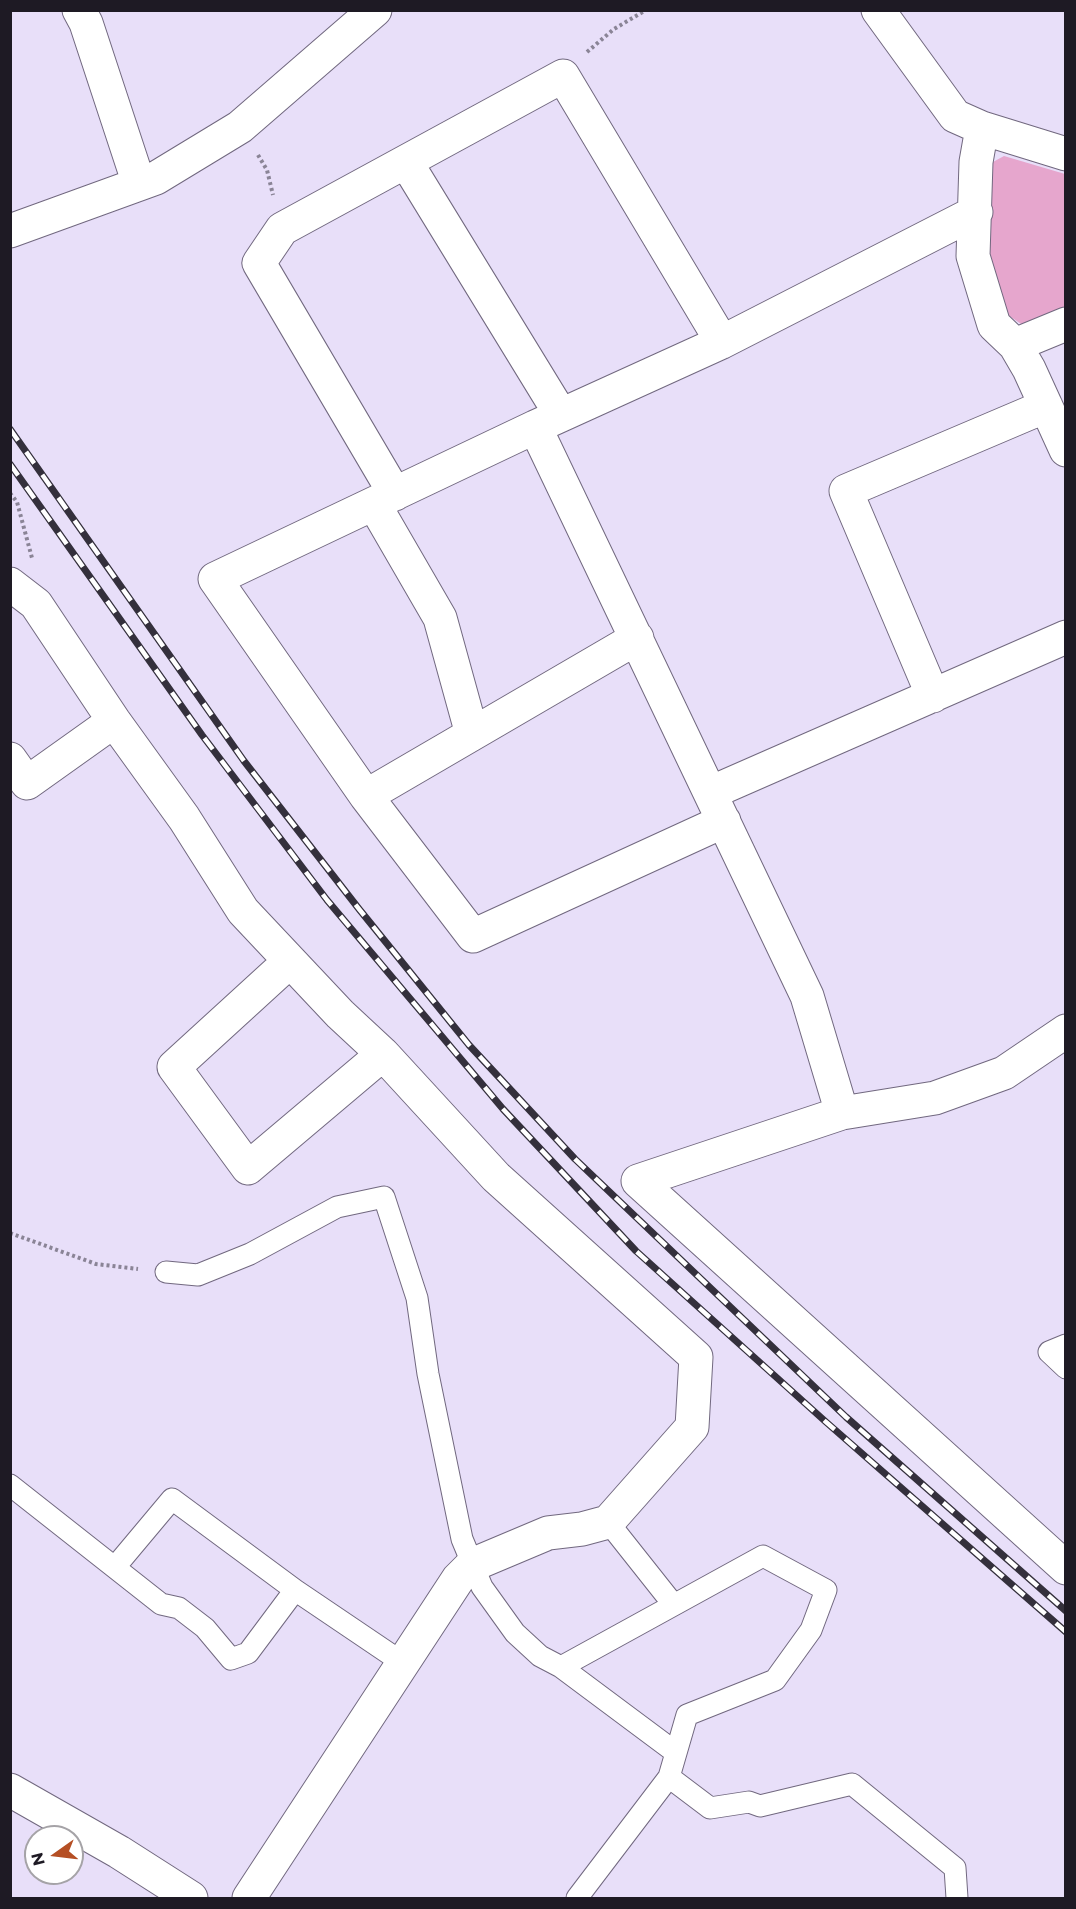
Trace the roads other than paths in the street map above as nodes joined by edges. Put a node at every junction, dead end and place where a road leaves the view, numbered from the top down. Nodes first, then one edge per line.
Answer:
1 (79, 10) edge
2 (375, 10) edge
3 (878, 10) edge
4 (982, 128) junction
5 (1065, 154) edge
6 (406, 162) junction
7 (139, 184) junction
8 (976, 212) junction
9 (10, 231) edge
10 (1065, 324) edge
11 (722, 342) junction
12 (1015, 345) junction
13 (1046, 406) junction
14 (548, 421) junction
15 (1065, 450) edge
16 (384, 499) junction
17 (10, 584) edge
18 (637, 638) junction
19 (1065, 638) edge
20 (933, 696) junction
21 (114, 721) junction
22 (472, 734) junction
23 (10, 759) edge
24 (366, 795) junction
25 (717, 807) junction
26 (290, 961) junction
27 (1065, 1031) edge
28 (383, 1054) junction
29 (842, 1113) junction
30 (166, 1272) road end
31 (1065, 1345) edge
32 (1065, 1368) edge
33 (11, 1487) edge
34 (608, 1522) junction
35 (472, 1564) junction
36 (115, 1567) junction
37 (1065, 1568) edge
38 (295, 1590) junction
39 (673, 1604) junction
40 (403, 1663) junction
41 (561, 1667) junction
42 (675, 1752) junction
43 (669, 1777) junction
44 (10, 1790) edge
45 (191, 1899) edge
46 (249, 1899) edge
47 (576, 1899) edge
48 (957, 1899) edge

1 - 7 street
2 - 7 street
3 - 4 street
4 - 5 street
4 - 8 street
6 - 11 street
6 - 14 street
6 - 16 street
7 - 9 street
8 - 11 street
8 - 12 street
10 - 12 street
11 - 14 street
12 - 13 street
13 - 15 street
13 - 20 street
14 - 16 street
14 - 18 street
16 - 22 street
16 - 24 street
17 - 21 street
18 - 22 street
18 - 25 street
19 - 20 street
20 - 25 street
21 - 23 street
21 - 26 street
22 - 24 street
24 - 25 street
25 - 29 street
26 - 28 street
26 - 28 street
27 - 29 street
28 - 34 street
29 - 37 street
30 - 35 lane
31 - 32 lane
33 - 36 lane
34 - 35 street
34 - 39 lane
35 - 40 street
35 - 41 lane
36 - 38 lane
36 - 38 lane
38 - 40 lane
39 - 41 lane
39 - 42 lane
40 - 46 street
41 - 42 lane
42 - 43 lane
43 - 47 lane
43 - 48 lane
44 - 45 street

